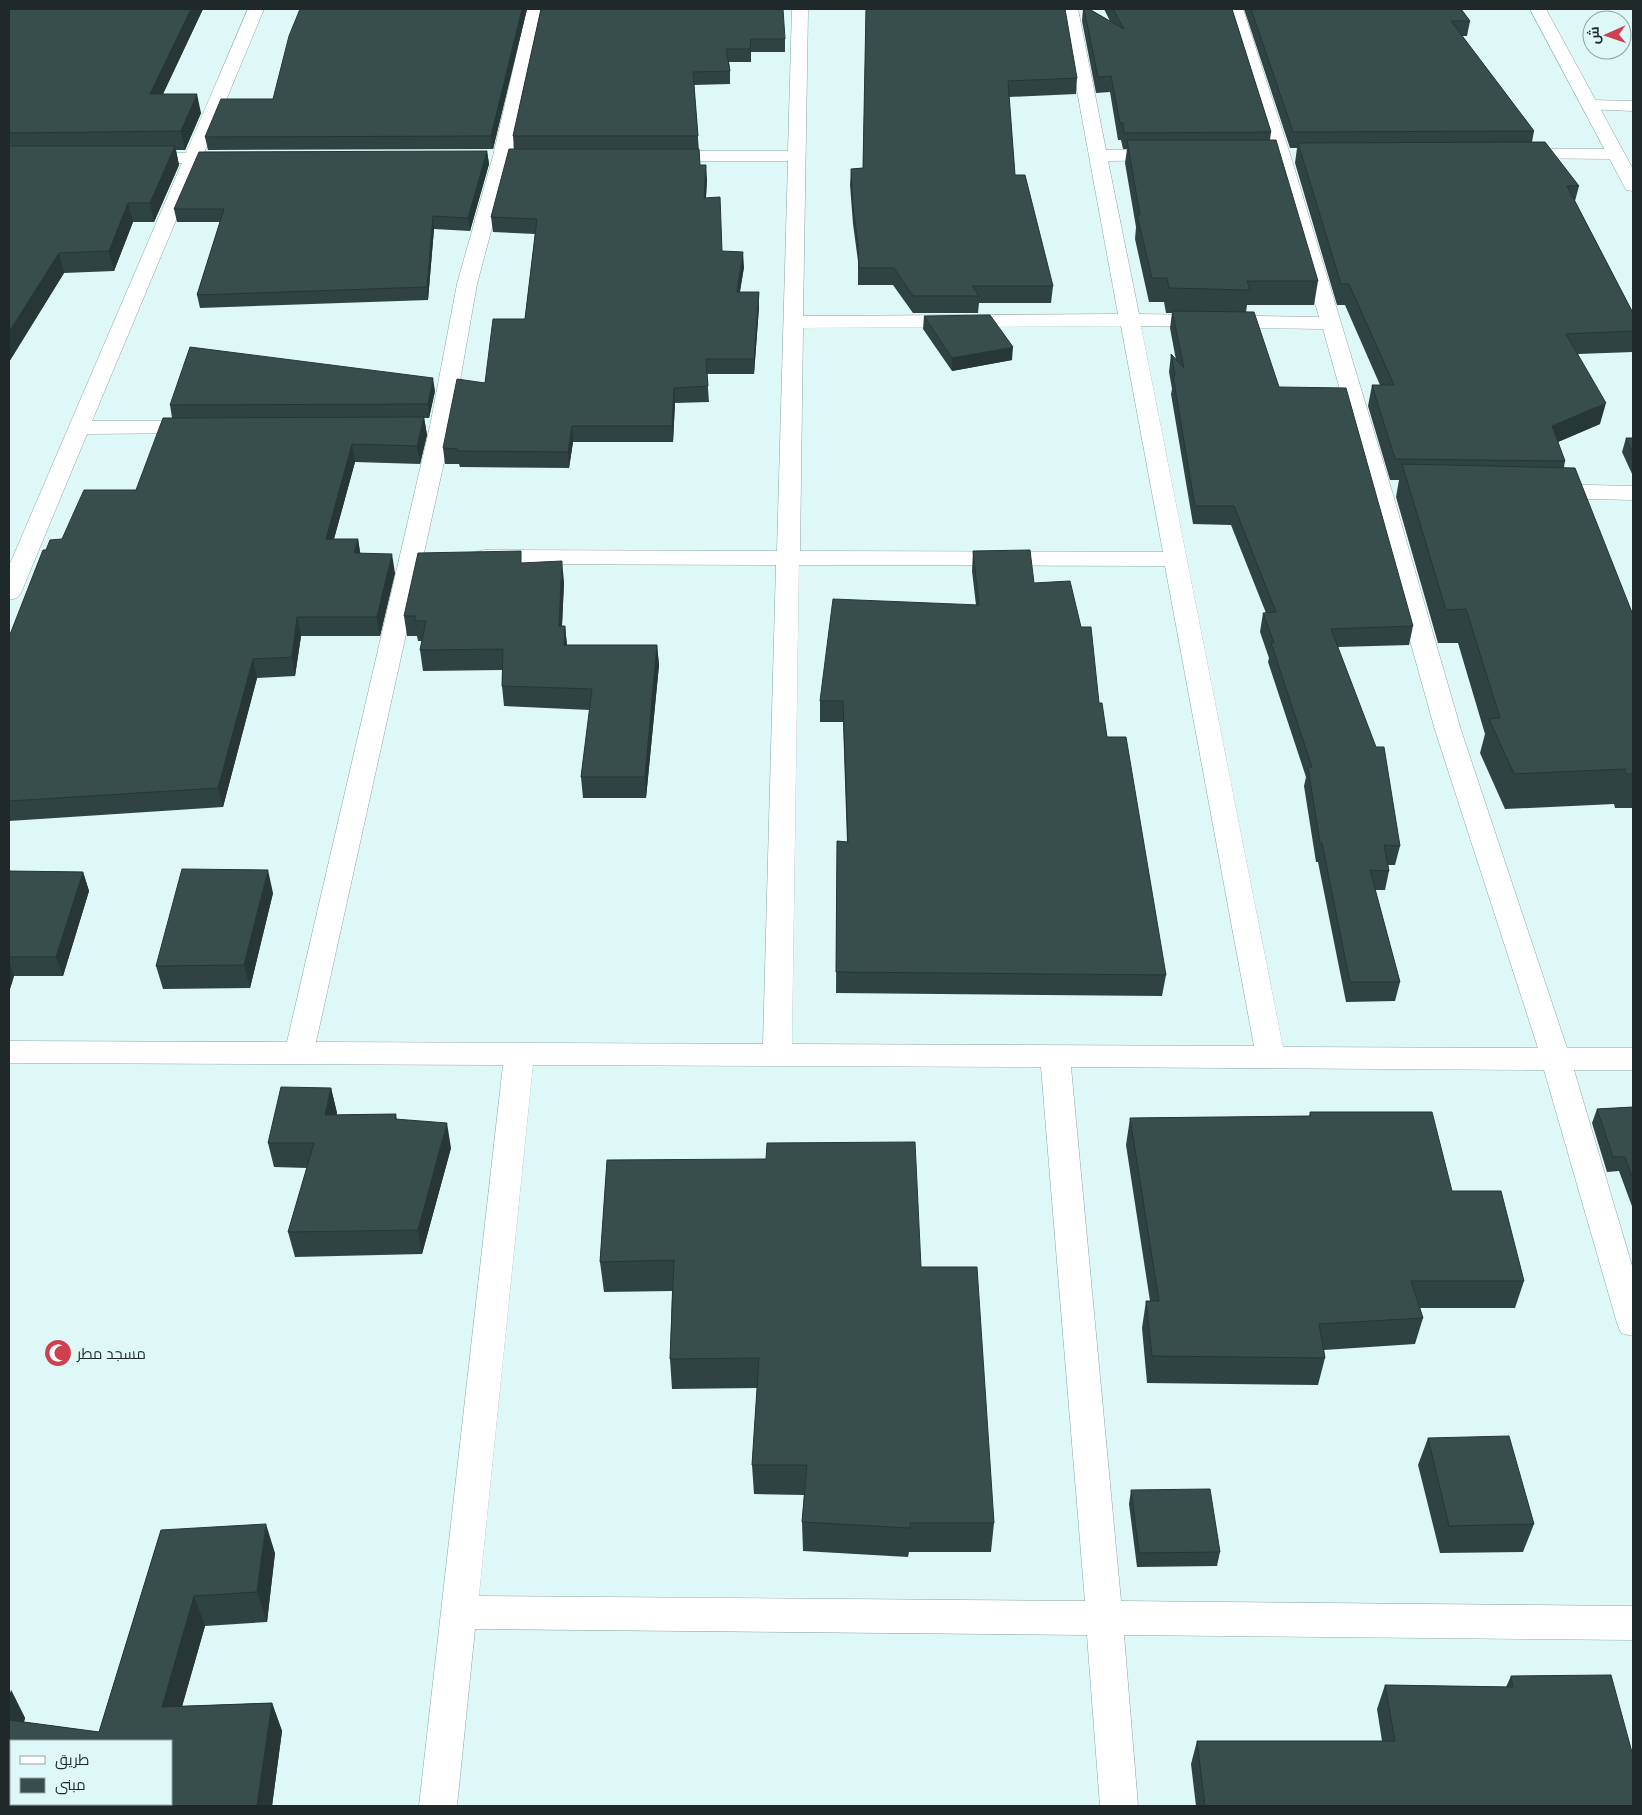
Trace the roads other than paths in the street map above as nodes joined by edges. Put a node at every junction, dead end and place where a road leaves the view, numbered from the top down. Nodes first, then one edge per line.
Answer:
1 (256, 9) edge
2 (535, 9) edge
3 (800, 9) edge
4 (1070, 9) edge
5 (1235, 9) edge
6 (1538, 9) edge
7 (1590, 105) junction
8 (1633, 106) edge
9 (1498, 154) edge
10 (1615, 154) junction
11 (1185, 155) edge
12 (644, 156) edge
13 (797, 156) junction
14 (1098, 156) junction
15 (125, 158) edge
16 (192, 158) junction
17 (250, 158) edge
18 (1633, 186) edge
19 (1129, 320) junction
20 (793, 322) junction
21 (1330, 323) junction
22 (215, 427) edge
23 (78, 428) junction
24 (1526, 491) edge
25 (1633, 493) edge
26 (460, 557) edge
27 (786, 558) junction
28 (1175, 559) junction
29 (15, 562) edge
30 (9, 593) edge
31 (9, 1052) edge
32 (299, 1053) junction
33 (519, 1055) junction
34 (777, 1056) junction
35 (1056, 1057) junction
36 (1271, 1058) junction
37 (1556, 1059) junction
38 (1633, 1059) edge
39 (1633, 1323) edge
40 (460, 1612) junction
41 (1104, 1617) junction
42 (1633, 1623) edge
43 (438, 1806) edge
44 (1119, 1806) edge

1 - 16 street
2 - 32 street
3 - 13 street
4 - 14 street
5 - 21 street
6 - 7 street
7 - 8 street
7 - 10 street
9 - 10 street
10 - 18 street
11 - 14 street
12 - 13 street
13 - 20 street
14 - 19 street
15 - 16 street
16 - 17 street
16 - 23 street
19 - 20 street
19 - 21 street
19 - 28 street
20 - 27 street
21 - 37 street
22 - 23 street
23 - 29 street
24 - 25 street
26 - 27 street
27 - 28 street
27 - 34 street
28 - 36 street
29 - 30 street
31 - 32 street
32 - 33 street
33 - 34 street
33 - 40 street
34 - 35 street
35 - 36 street
35 - 41 street
36 - 37 street
37 - 38 street
37 - 39 street
40 - 41 street
40 - 43 street
41 - 42 street
41 - 44 street

